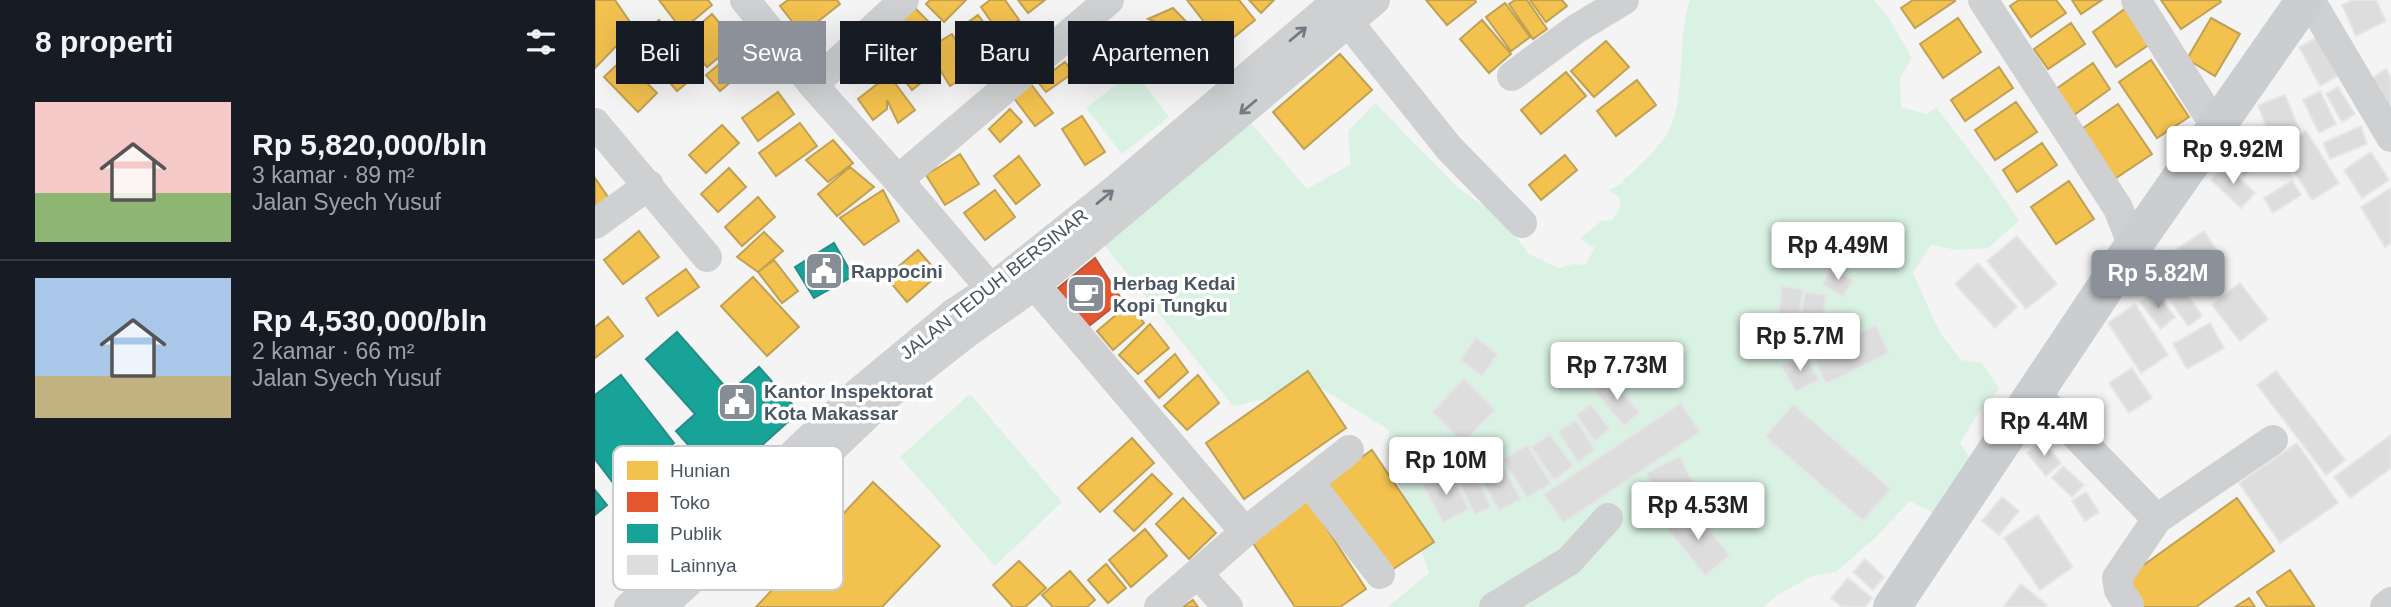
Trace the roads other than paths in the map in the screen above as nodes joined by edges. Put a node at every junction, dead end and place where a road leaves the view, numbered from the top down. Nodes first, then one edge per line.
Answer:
1 (745, 0) edge
2 (904, 0) edge
3 (1109, 0) edge
4 (1624, 0) edge
5 (1983, 0) edge
6 (2136, 0) edge
7 (2307, 0) edge
8 (1373, 1) edge
9 (1337, 7) edge
10 (1512, 76) dead end
11 (813, 85) junction
12 (595, 123) edge
13 (2217, 129) junction
14 (2391, 137) edge
15 (898, 180) junction
16 (649, 185) junction
17 (1522, 223) dead end
18 (595, 224) edge
19 (2133, 246) junction
20 (707, 257) dead end
21 (1035, 285) junction
22 (999, 298) junction
23 (2036, 394) junction
24 (2273, 440) dead end
25 (802, 446) edge
26 (835, 446) edge
27 (1349, 450) dead end
28 (1309, 482) junction
29 (1608, 518) dead end
30 (2157, 519) junction
31 (1245, 532) junction
32 (1198, 574) junction
33 (1380, 574) dead end
34 (648, 590) edge
35 (680, 590) edge
36 (2391, 602) edge
37 (2129, 605) dead end
38 (629, 607) edge
39 (661, 607) edge
40 (1159, 607) edge
41 (1228, 607) edge
42 (1494, 607) edge
43 (1892, 607) edge
44 (2385, 607) edge

1 - 11 street
2 - 11 street
3 - 15 street
4 - 10 street
5 - 19 street
6 - 13 street
7 - 13 main road
7 - 14 street
8 - 9 street, JALAN TEDUH BERSINAR
9 - 17 street
9 -> 21 street, JALAN TEDUH BERSINAR
22 -> 9 street, JALAN TEDUH BERSINAR
11 - 15 street
12 - 16 street
13 - 19 main road
15 - 22 street
16 - 18 street
16 - 20 street
19 - 23 main road
21 - 22 street, JALAN TEDUH BERSINAR
21 - 31 street
22 - 25 street, JALAN TEDUH BERSINAR
22 - 26 street, JALAN TEDUH BERSINAR
23 - 30 street
23 - 43 main road
24 - 30 street
27 - 28 street
28 - 31 street
28 - 33 street
29 - 42 street
30 - 37 street
31 - 32 street
32 - 40 street
32 - 41 street
34 - 38 street, JALAN TEDUH BERSINAR
35 - 39 street, JALAN TEDUH BERSINAR
36 - 44 street

